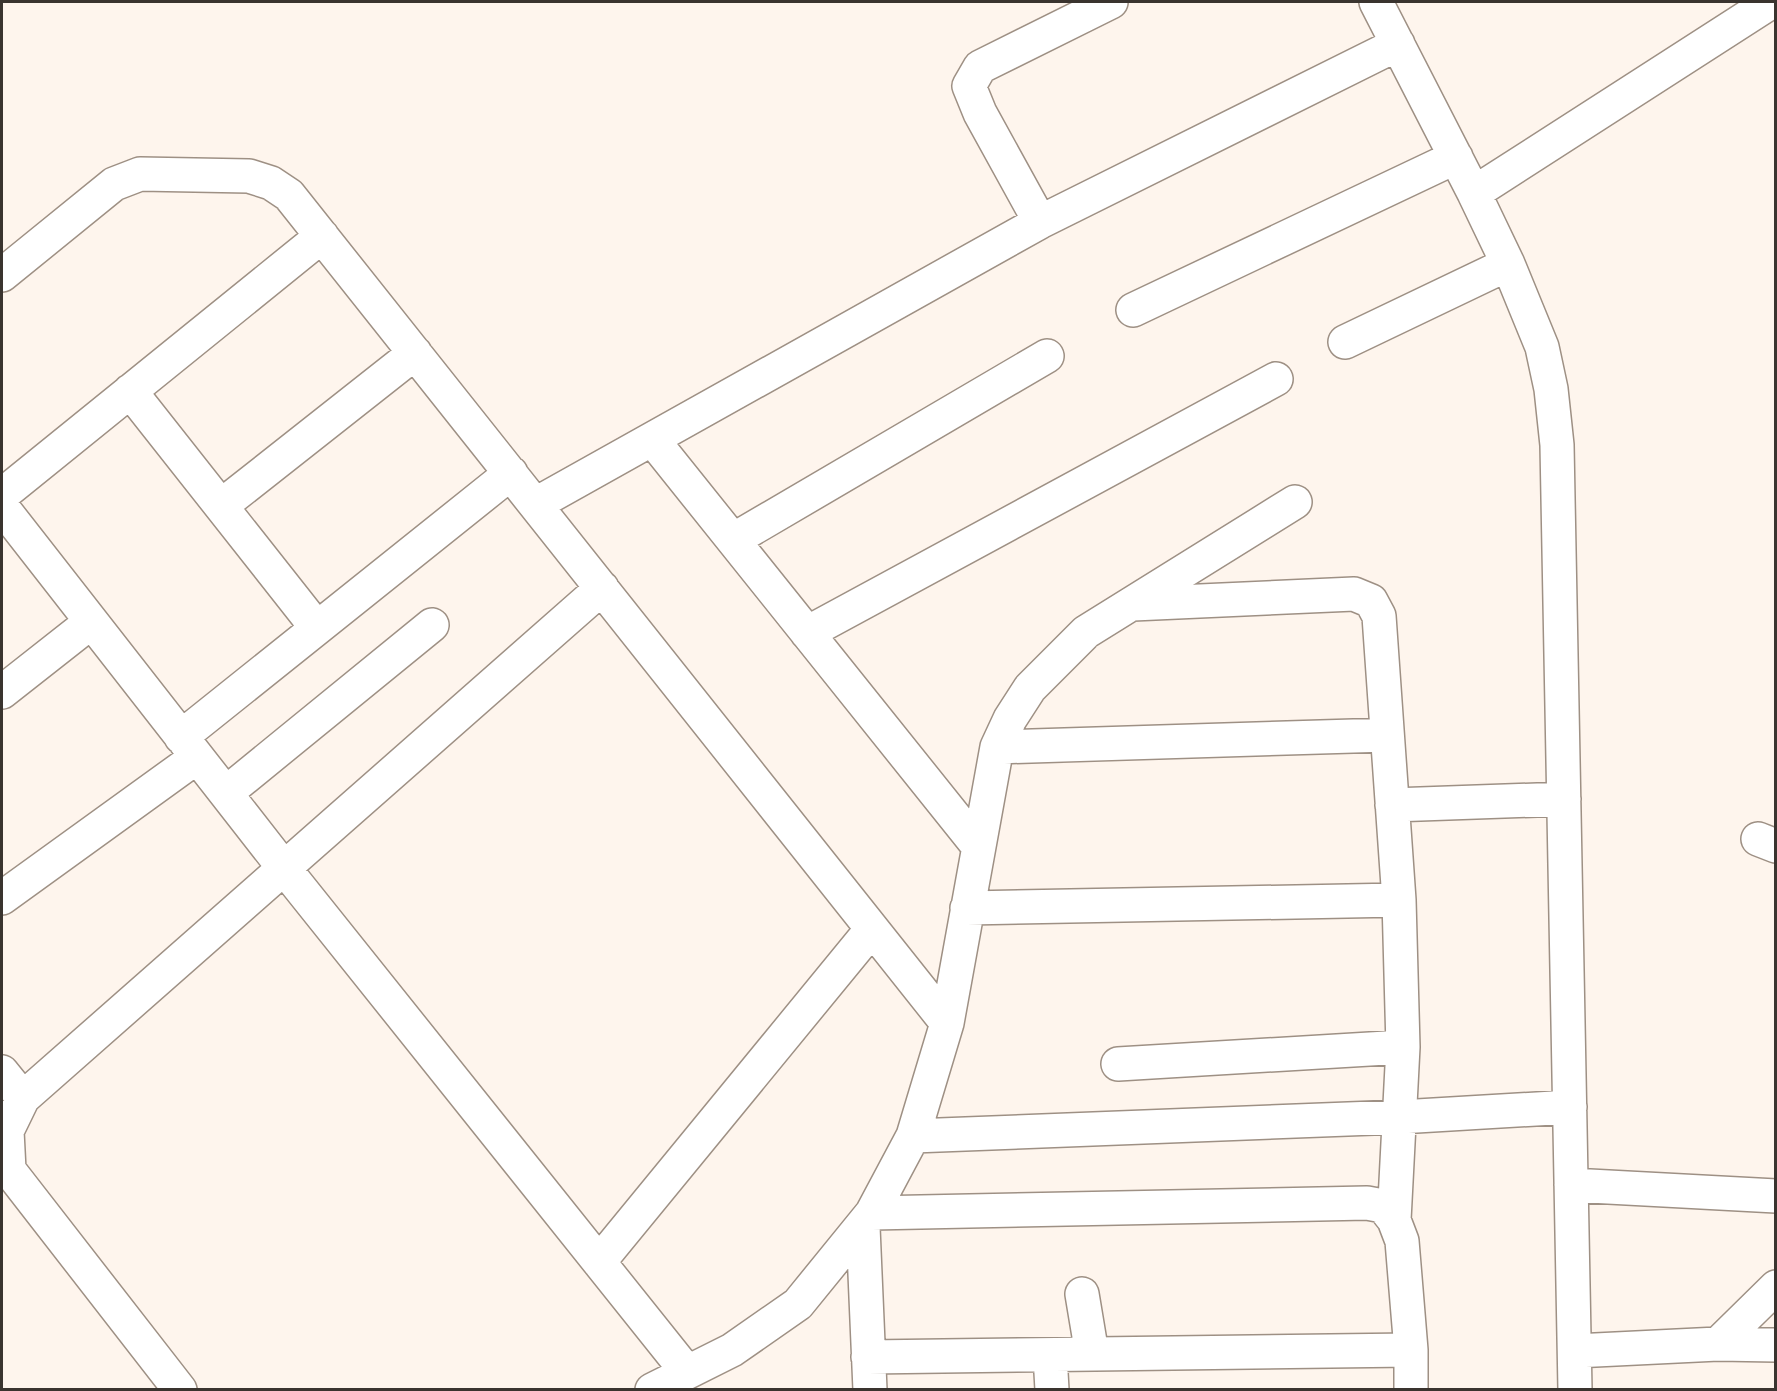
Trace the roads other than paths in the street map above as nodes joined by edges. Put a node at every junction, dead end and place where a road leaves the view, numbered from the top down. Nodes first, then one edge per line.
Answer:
1 (1111, 2) edge
2 (1376, 2) edge
3 (1771, 2) edge
4 (1398, 44) junction
5 (1456, 157) junction
6 (1474, 193) junction
7 (1040, 222) junction
8 (322, 236) junction
9 (1508, 264) junction
10 (2, 275) edge
11 (1133, 310) dead end
12 (1345, 342) dead end
13 (415, 353) junction
14 (1047, 356) dead end
15 (1276, 379) dead end
16 (130, 392) junction
17 (652, 439) junction
18 (511, 473) junction
19 (2, 495) edge
20 (1295, 502) dead end
21 (536, 504) junction
22 (221, 506) junction
23 (2, 507) edge
24 (733, 540) junction
25 (602, 588) junction
26 (1131, 604) junction
27 (91, 622) junction
28 (432, 625) dead end
29 (317, 628) junction
30 (807, 633) junction
31 (2, 692) edge
32 (1387, 735) junction
33 (189, 747) junction
34 (997, 747) junction
35 (226, 794) junction
36 (1564, 799) junction
37 (1392, 805) junction
38 (978, 846) junction
39 (284, 868) junction
40 (2, 898) edge
41 (1399, 900) junction
42 (967, 908) junction
43 (872, 929) junction
44 (947, 1023) junction
45 (1403, 1047) junction
46 (1118, 1064) dead end
47 (2, 1072) edge
48 (23, 1098) junction
49 (1570, 1107) junction
50 (1400, 1117) junction
51 (914, 1136) junction
52 (5, 1144) edge
53 (1571, 1185) junction
54 (1776, 1196) edge
55 (868, 1220) junction
56 (1394, 1220) junction
57 (599, 1262) junction
58 (1776, 1287) edge
59 (1082, 1294) dead end
60 (1718, 1344) junction
61 (1776, 1344) edge
62 (1411, 1350) junction
63 (1575, 1351) junction
64 (1092, 1354) junction
65 (1050, 1355) junction
66 (868, 1357) junction
67 (687, 1372) junction
68 (180, 1389) edge
69 (652, 1389) edge
70 (870, 1389) edge
71 (1052, 1389) edge
72 (1411, 1389) edge
73 (1575, 1389) edge

1 - 7 street
2 - 4 street
3 - 6 street
4 - 5 street
4 - 7 street
5 - 6 street
5 - 11 street
6 - 9 street
7 - 17 street
8 - 10 street
8 - 13 street
8 - 16 street
9 - 12 street
9 - 36 street
13 - 18 street
13 - 22 street
14 - 24 street
15 - 30 street
16 - 19 street
16 - 22 street
17 - 21 street
17 - 24 street
18 - 21 street
18 - 29 street
20 - 26 street
21 - 25 street
22 - 29 street
23 - 27 street
24 - 30 street
25 - 39 street
25 - 43 street
26 - 32 street
26 - 34 street
27 - 31 street
27 - 33 street
28 - 35 street
29 - 33 street
30 - 38 street
32 - 34 street
32 - 37 street
33 - 35 street
33 - 40 street
34 - 38 street
35 - 39 street
36 - 37 street
36 - 49 street
37 - 41 street
38 - 42 street
39 - 48 street
39 - 57 street
41 - 42 street
41 - 45 street
42 - 44 street
43 - 44 street
43 - 57 street
44 - 51 street
45 - 46 street
45 - 50 street
47 - 48 street
48 - 52 street
49 - 50 street
49 - 53 street
50 - 51 street
50 - 56 street
51 - 55 street
52 - 68 street
53 - 54 street
53 - 63 street
55 - 56 street
55 - 66 street
55 - 67 street
56 - 62 street
57 - 67 street
58 - 60 street
59 - 64 street
60 - 61 street
60 - 63 street
62 - 64 street
62 - 72 street
63 - 73 street
64 - 65 street
65 - 66 street
65 - 71 street
66 - 70 street
67 - 69 street

